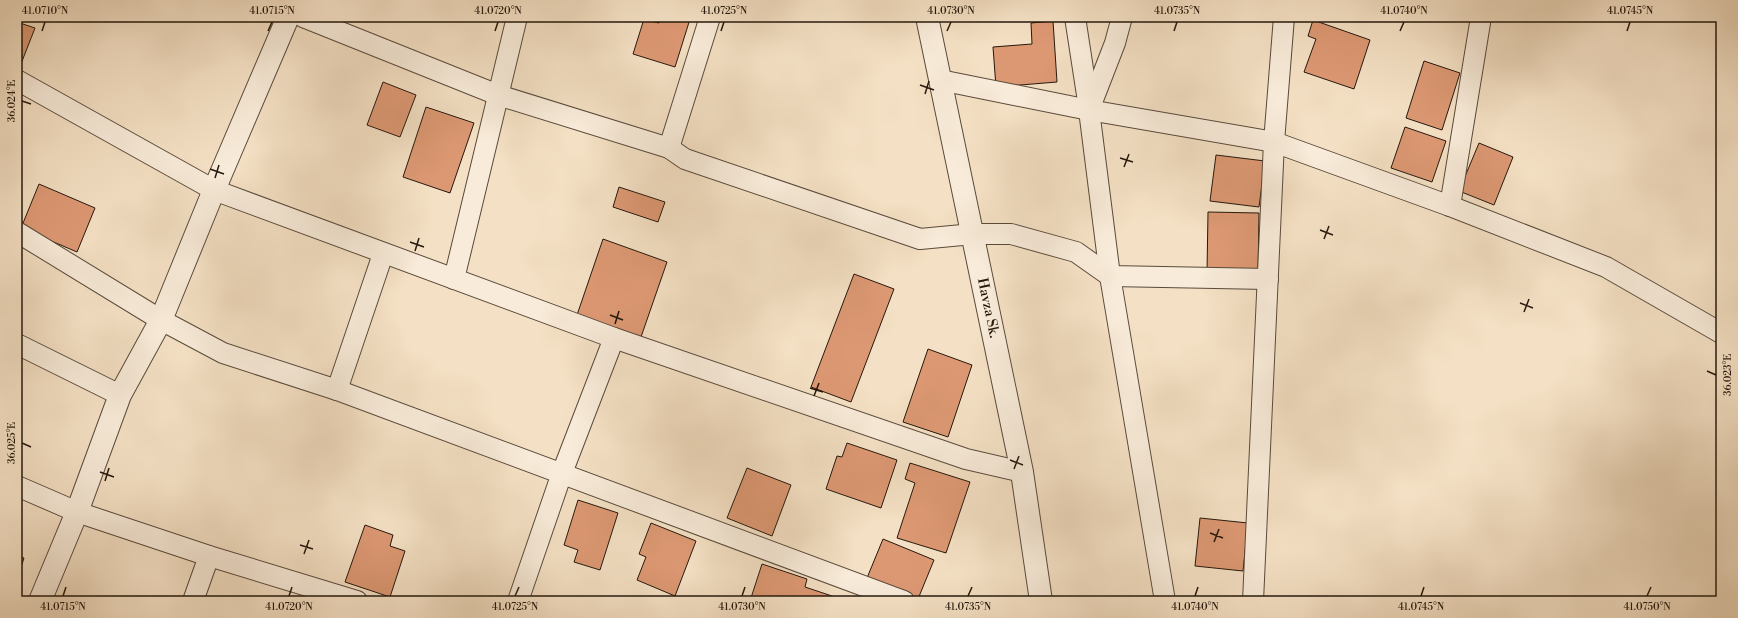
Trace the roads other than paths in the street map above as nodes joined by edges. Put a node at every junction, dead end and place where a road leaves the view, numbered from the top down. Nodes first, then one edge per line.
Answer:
1 (288, 17) edge
2 (303, 17) edge
3 (517, 17) edge
4 (710, 17) edge
5 (927, 17) edge
6 (1075, 17) edge
7 (1122, 17) edge
8 (1284, 17) edge
9 (1481, 17) edge
10 (17, 80) edge
11 (940, 80) junction
12 (498, 95) junction
13 (1090, 110) junction
14 (1274, 142) junction
15 (669, 148) junction
16 (214, 190) junction
17 (1450, 206) junction
18 (17, 232) edge
19 (973, 234) junction
20 (383, 254) junction
21 (1110, 276) junction
22 (454, 279) junction
23 (1268, 279) junction
24 (161, 320) junction
25 (1721, 333) edge
26 (614, 338) junction
27 (17, 344) edge
28 (338, 390) junction
29 (120, 395) junction
30 (1022, 472) junction
31 (562, 473) junction
32 (17, 486) edge
33 (77, 512) junction
34 (209, 556) junction
35 (40, 601) edge
36 (193, 601) edge
37 (357, 601) edge
38 (518, 601) edge
39 (904, 601) edge
40 (1041, 601) edge
41 (1165, 601) edge
42 (1253, 601) edge

1 - 16 street
2 - 12 street
3 - 12 street
4 - 15 street
5 - 11 street, Havza Sk.
6 - 13 street
7 - 13 street
8 - 14 street
9 - 17 street
10 - 16 street
11 - 13 street
11 - 19 street, Havza Sk.
12 - 15 street
12 - 22 street
13 - 14 street
13 - 21 street
14 - 17 street
14 - 23 street
15 - 19 street
16 - 20 street
16 - 24 street
17 - 25 street
18 - 24 street
19 - 21 street
19 - 30 street, Havza Sk.
20 - 22 street
20 - 28 street
21 - 23 street
21 - 41 street
22 - 26 street
23 - 42 street
24 - 28 street
24 - 29 street
26 - 30 street
26 - 31 street
27 - 29 street
28 - 31 street
29 - 33 street
30 - 40 street, Havza Sk.
31 - 38 street
31 - 39 street
32 - 33 street
33 - 34 street
33 - 35 street
34 - 36 street
34 - 37 street

